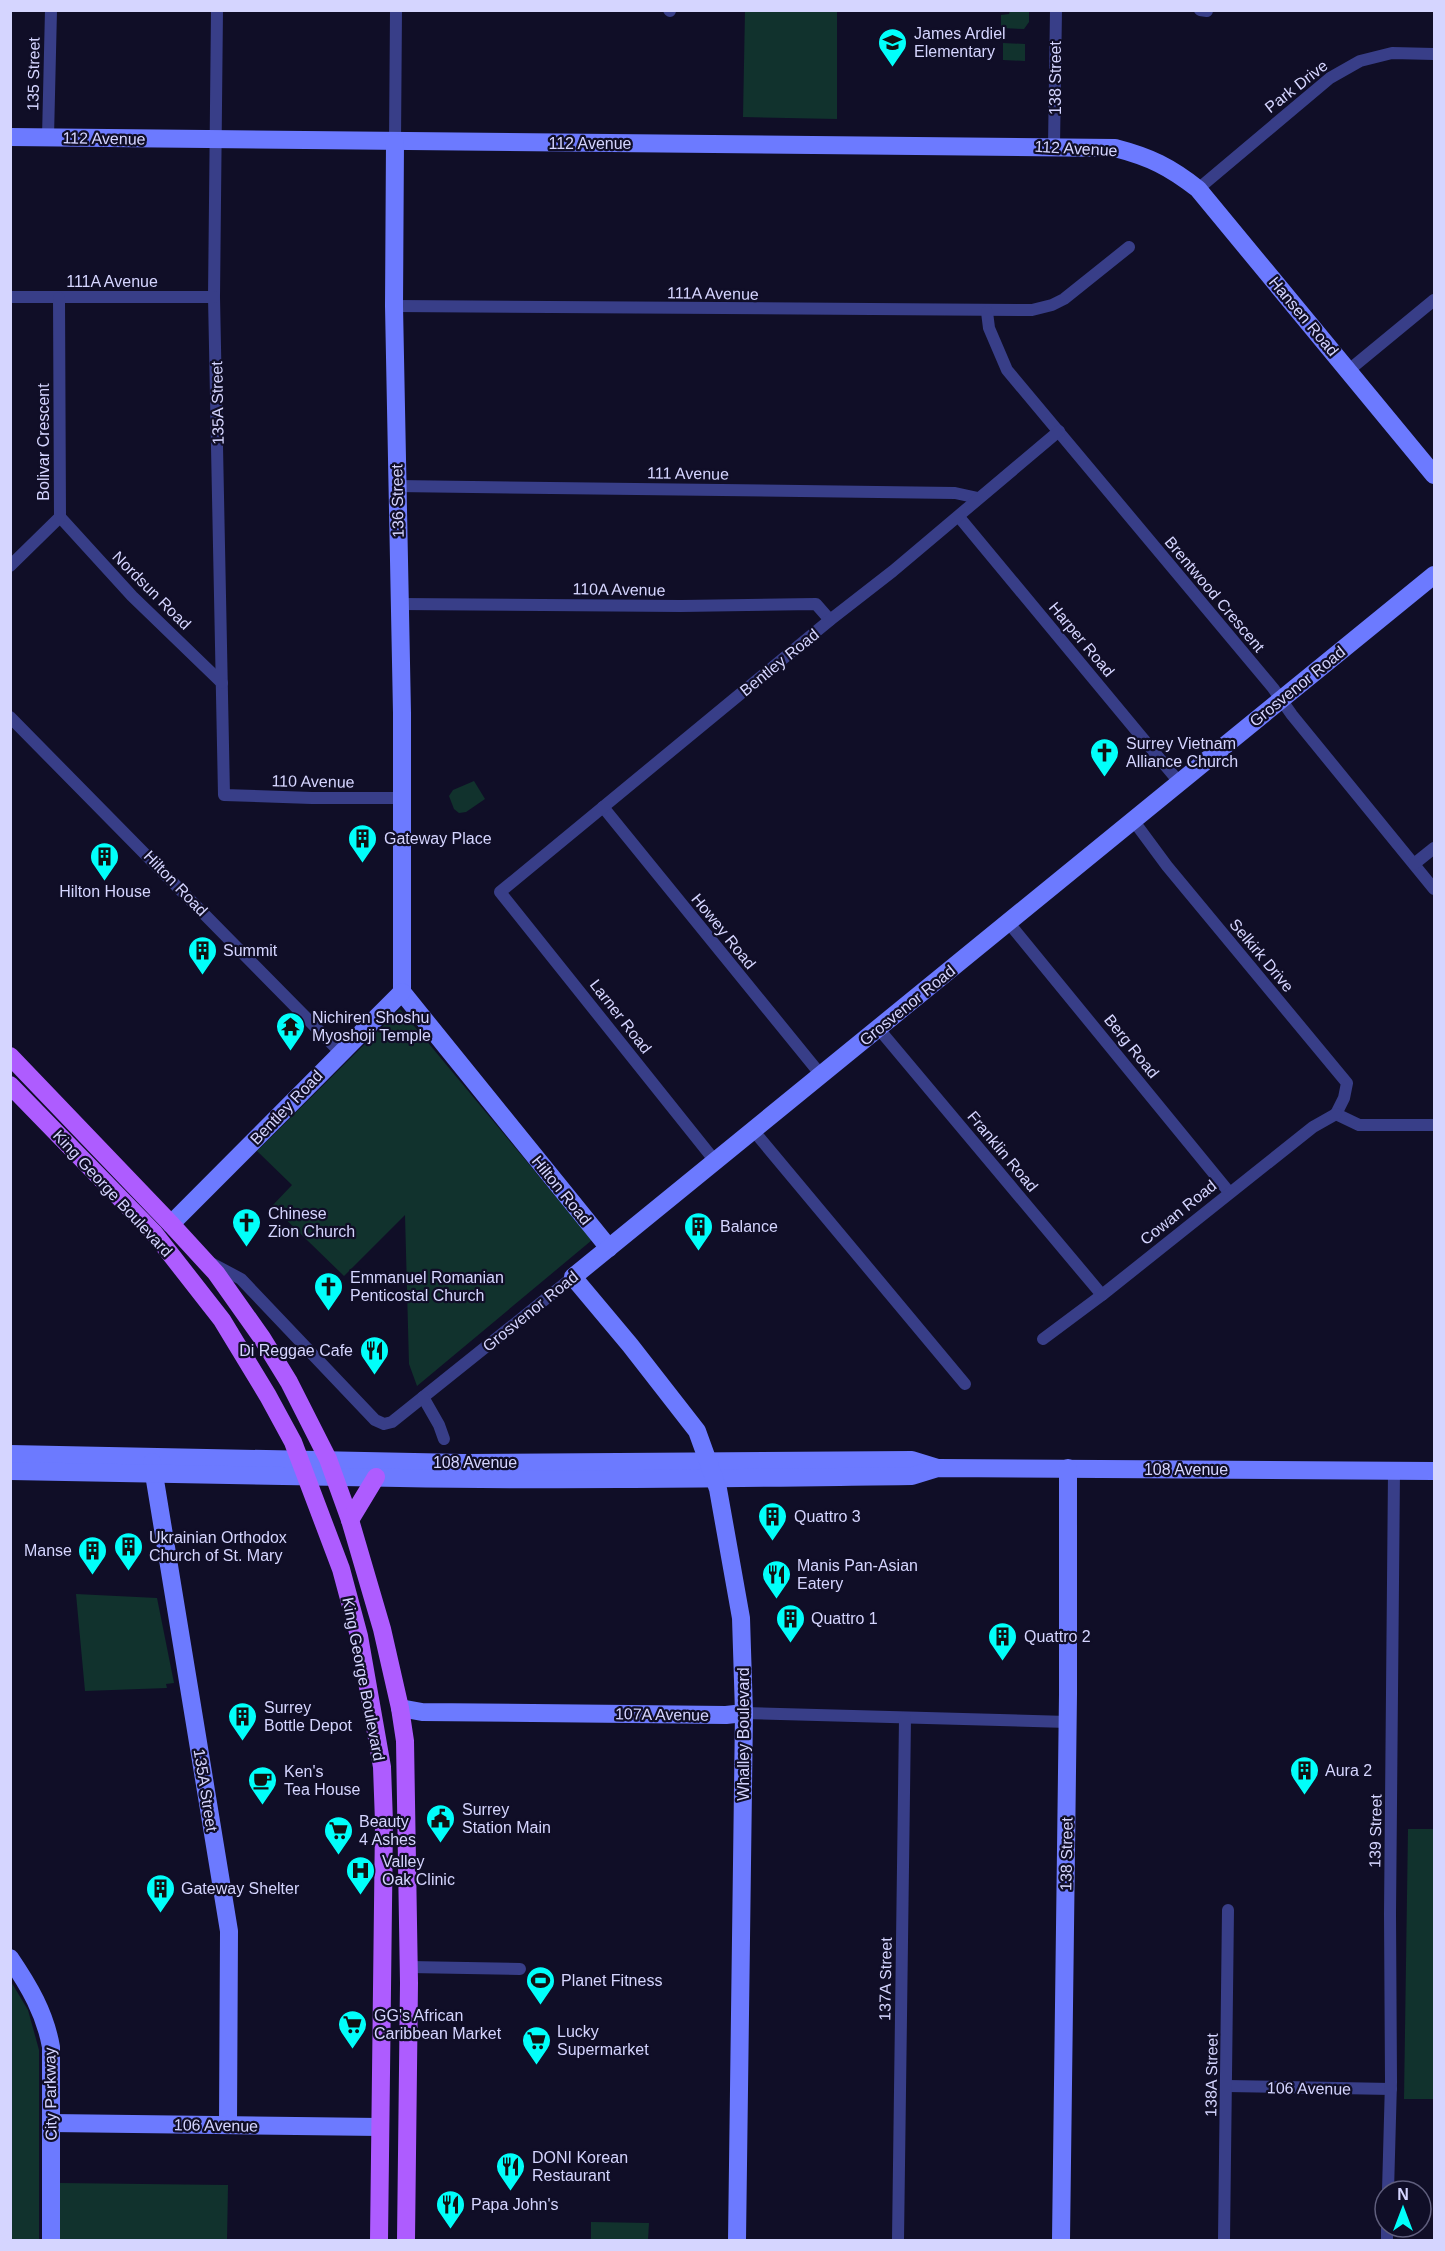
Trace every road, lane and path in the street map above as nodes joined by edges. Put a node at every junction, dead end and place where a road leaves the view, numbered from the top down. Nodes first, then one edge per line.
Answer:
1 (51, 10) edge
2 (217, 10) edge
3 (396, 10) edge
4 (1056, 10) edge
5 (1200, 10) edge
6 (1207, 10) edge
7 (1434, 54) edge
8 (10, 137) edge
9 (48, 137) junction
10 (215, 140) junction
11 (395, 142) junction
12 (1054, 146) junction
13 (1166, 165) joint
14 (1198, 189) junction
15 (1129, 247) dead end
16 (10, 297) edge
17 (214, 297) junction
18 (59, 298) junction
19 (1434, 300) edge
20 (394, 306) junction
21 (987, 312) junction
22 (1349, 370) junction
23 (1059, 431) junction
24 (1434, 475) edge
25 (396, 486) junction
26 (978, 498) junction
27 (959, 517) junction
28 (60, 518) junction
29 (10, 566) edge
30 (1434, 575) edge
31 (399, 604) junction
32 (830, 620) junction
33 (222, 683) junction
34 (1281, 700) junction
35 (10, 717) edge
36 (1179, 783) junction
37 (224, 795) joint
38 (401, 798) junction
39 (603, 807) junction
40 (1133, 820) junction
41 (1434, 848) edge
42 (1414, 864) junction
43 (1434, 889) edge
44 (500, 892) joint
45 (1008, 922) junction
46 (402, 992) junction
47 (878, 1028) junction
48 (340, 1052) junction
49 (10, 1056) edge
50 (821, 1075) junction
51 (10, 1085) edge
52 (1336, 1114) junction
53 (1434, 1125) edge
54 (753, 1130) junction
55 (715, 1161) junction
56 (1230, 1192) junction
57 (171, 1224) junction
58 (609, 1248) junction
59 (203, 1259) junction
60 (573, 1277) junction
61 (1102, 1295) junction
62 (1043, 1339) dead end
63 (966, 1384) dead end
64 (423, 1397) junction
65 (375, 1420) joint
66 (444, 1439) dead end
67 (10, 1455) edge
68 (152, 1465) junction
69 (304, 1467) junction
70 (330, 1468) junction
71 (1068, 1468) junction
72 (712, 1469) junction
73 (10, 1471) edge
74 (1394, 1471) junction
75 (1434, 1471) edge
76 (376, 1477) junction
77 (350, 1520) junction
78 (400, 1708) junction
79 (744, 1713) junction
80 (905, 1718) junction
81 (1068, 1722) junction
82 (1228, 1910) dead end
83 (382, 1943) junction
84 (10, 1958) edge
85 (409, 1968) junction
86 (520, 1970) dead end
87 (382, 1982) junction
88 (1227, 2086) junction
89 (1391, 2089) junction
90 (51, 2123) junction
91 (228, 2125) junction
92 (380, 2127) junction
93 (1388, 2179) edge
94 (51, 2241) edge
95 (379, 2241) edge
96 (406, 2241) edge
97 (737, 2241) edge
98 (898, 2241) edge
99 (1061, 2241) edge
100 (1224, 2241) edge

1 - 9 street, 135 Street
2 - 10 street, 135A Street
3 - 11 street, 136 Street
4 - 12 street, 138 Street
5 - 6 street
7 - 14 street, Park Drive
8 - 9 street, 112 Avenue
9 - 10 street, 112 Avenue
10 - 11 street, 112 Avenue
10 - 17 street, 135A Street
11 - 12 street, 112 Avenue
11 - 20 street, 136 Street
12 - 13 street, 112 Avenue
13 - 14 street, Hansen Road
14 - 22 street, Hansen Road
15 - 21 street, 111A Avenue
16 - 18 street, 111A Avenue
17 - 18 street, 111A Avenue
17 - 33 street, 135A Street
18 - 28 street, Bolivar Crescent
19 - 22 street
20 - 21 street, 111A Avenue
20 - 25 street, 136 Street
21 - 23 street, Brentwood Crescent
22 - 24 street, Hansen Road
23 - 26 street, Bentley Road
23 - 34 street, Brentwood Crescent
25 - 26 street, 111 Avenue
25 - 31 street, 136 Street
26 - 27 street, Bentley Road
27 - 32 street, Bentley Road
27 - 36 street, Harper Road
28 - 29 street, Bolivar Crescent
28 - 33 street, Nordsun Road
30 - 34 street, Grosvenor Road
31 - 32 street, 110A Avenue
31 - 38 street, 136 Street
32 - 39 street, Bentley Road
33 - 37 street, 135A Street
34 - 36 street, Grosvenor Road
34 - 42 street, Brentwood Crescent
35 - 48 street, Hilton Road
36 - 40 street, Grosvenor Road
37 - 38 street, 110 Avenue
38 - 46 street, 136 Street
39 - 44 street, Bentley Road
39 - 50 street, Howey Road
40 - 45 street, Grosvenor Road
40 - 52 street, Selkirk Drive
41 - 42 street
42 - 43 street, Brentwood Crescent
44 - 55 street, Larner Road
45 - 47 street, Grosvenor Road
45 - 56 street, Berg Road
46 - 48 street, Bentley Road
46 - 58 street, Hilton Road
47 - 50 street, Grosvenor Road
47 - 61 street, Franklin Road
48 - 57 street, Bentley Road
49 - 57 main road, King George Boulevard
50 - 54 street, Grosvenor Road
51 - 69 main road, King George Boulevard
52 - 53 street
52 - 56 street, Cowan Road
54 - 55 street, Grosvenor Road
54 - 63 street
55 - 58 street, Grosvenor Road
56 - 61 street, Cowan Road
57 - 59 main road, King George Boulevard
58 - 60 street, Grosvenor Road
59 - 65 street, King George Boulevard
59 - 70 main road, King George Boulevard
60 - 64 street, Grosvenor Road
60 - 72 street, Whalley Boulevard
61 - 62 street, Cowan Road
64 - 65 street, Grosvenor Road
64 - 66 street
67 - 68 street, 108 Avenue
68 - 69 street, 108 Avenue
68 - 73 street, 108 Avenue
68 - 91 street, 135A Street
69 - 70 street, 108 Avenue
69 - 83 main road, King George Boulevard
70 - 72 street, 108 Avenue
70 - 76 street, 108 Avenue
70 - 77 main road, King George Boulevard
71 - 72 street, 108 Avenue
71 - 74 street, 108 Avenue
71 - 81 street, 138 Street
72 - 76 street, 108 Avenue
72 - 79 street, Whalley Boulevard
74 - 75 street, 108 Avenue
74 - 89 street, 139 Street
76 - 77 main road
77 - 78 main road, King George Boulevard
78 - 79 street, 107A Avenue
78 - 85 main road, King George Boulevard
79 - 80 street, 107A Avenue
79 - 97 street, Whalley Boulevard
80 - 81 street, 107A Avenue
80 - 98 street, 137A Street
81 - 99 street, 138 Street
82 - 88 street, 138A Street
83 - 85 main road
83 - 87 main road, King George Boulevard
84 - 90 street, City Parkway
85 - 86 street
85 - 87 main road
85 - 96 main road, King George Boulevard
87 - 92 main road, King George Boulevard
88 - 89 street, 106 Avenue
88 - 100 street, 138A Street
89 - 93 street, 139 Street
90 - 91 street, 106 Avenue
90 - 94 street, City Parkway
91 - 92 street, 106 Avenue
92 - 95 main road, King George Boulevard

